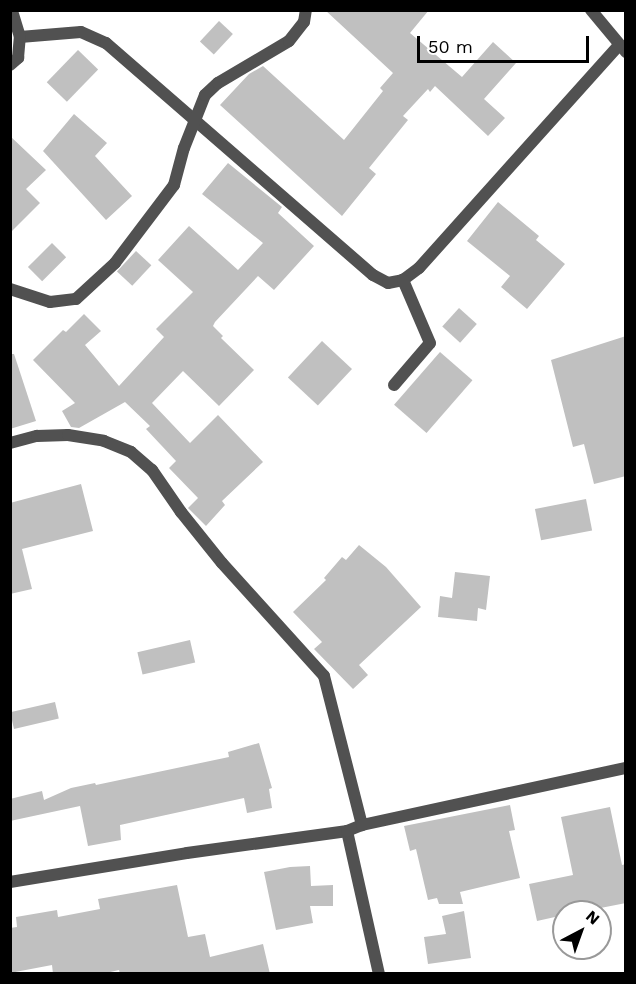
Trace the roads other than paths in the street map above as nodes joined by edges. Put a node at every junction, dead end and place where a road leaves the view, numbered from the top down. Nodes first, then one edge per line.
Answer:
1 (12, 10) edge
2 (306, 10) edge
3 (591, 10) edge
4 (20, 37) junction
5 (622, 48) edge
6 (10, 65) edge
7 (195, 118) junction
8 (403, 280) junction
9 (10, 289) edge
10 (394, 385) dead end
11 (10, 443) edge
12 (626, 768) edge
13 (362, 825) junction
14 (346, 831) junction
15 (10, 882) edge
16 (379, 974) edge

1 - 4 street
2 - 7 street
3 - 5 street
4 - 6 street
4 - 7 street
5 - 8 street
7 - 8 street
7 - 9 street
8 - 10 street
11 - 13 street
12 - 13 street
13 - 14 street
14 - 15 street
14 - 16 street

